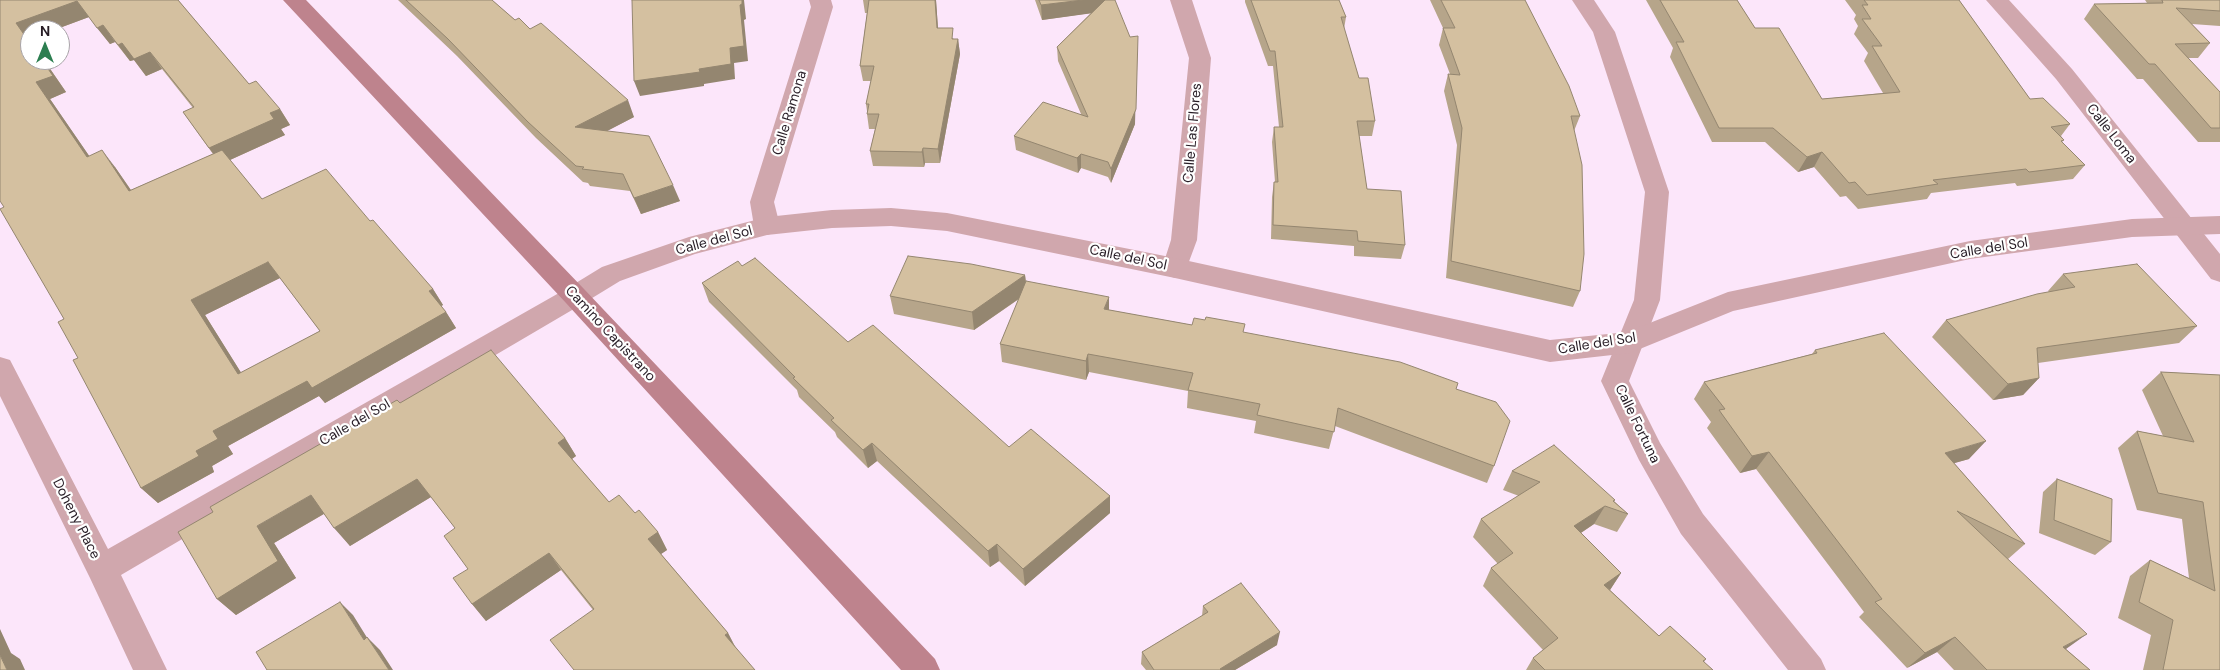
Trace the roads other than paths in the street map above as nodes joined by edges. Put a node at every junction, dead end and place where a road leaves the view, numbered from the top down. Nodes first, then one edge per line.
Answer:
1 (294, 0) edge
2 (820, 0) edge
3 (1181, 0) edge
4 (1583, 0) edge
5 (1997, 0) edge
6 (767, 226) junction
7 (2184, 226) junction
8 (2220, 226) edge
9 (1175, 268) junction
10 (2220, 272) edge
11 (575, 296) junction
12 (1630, 342) junction
13 (0, 368) edge
14 (102, 569) junction
15 (150, 670) edge
16 (923, 670) edge
17 (1809, 670) edge

1 - 11 main road, Camino Capistrano
2 - 6 street, Calle Ramona
3 - 9 street, Calle Las Flores
4 - 12 street, Calle Fortuna
5 - 7 street, Calle Loma
6 - 9 street, Calle del Sol
6 - 11 street, Calle del Sol
7 - 8 street, Calle del Sol
7 - 10 street, Calle Loma
7 - 12 street, Calle del Sol
9 - 12 street, Calle del Sol
11 - 14 street, Calle del Sol
11 - 16 main road, Camino Capistrano
12 - 17 street, Calle Fortuna
13 - 14 street, Doheny Place
14 - 15 street, Doheny Place

